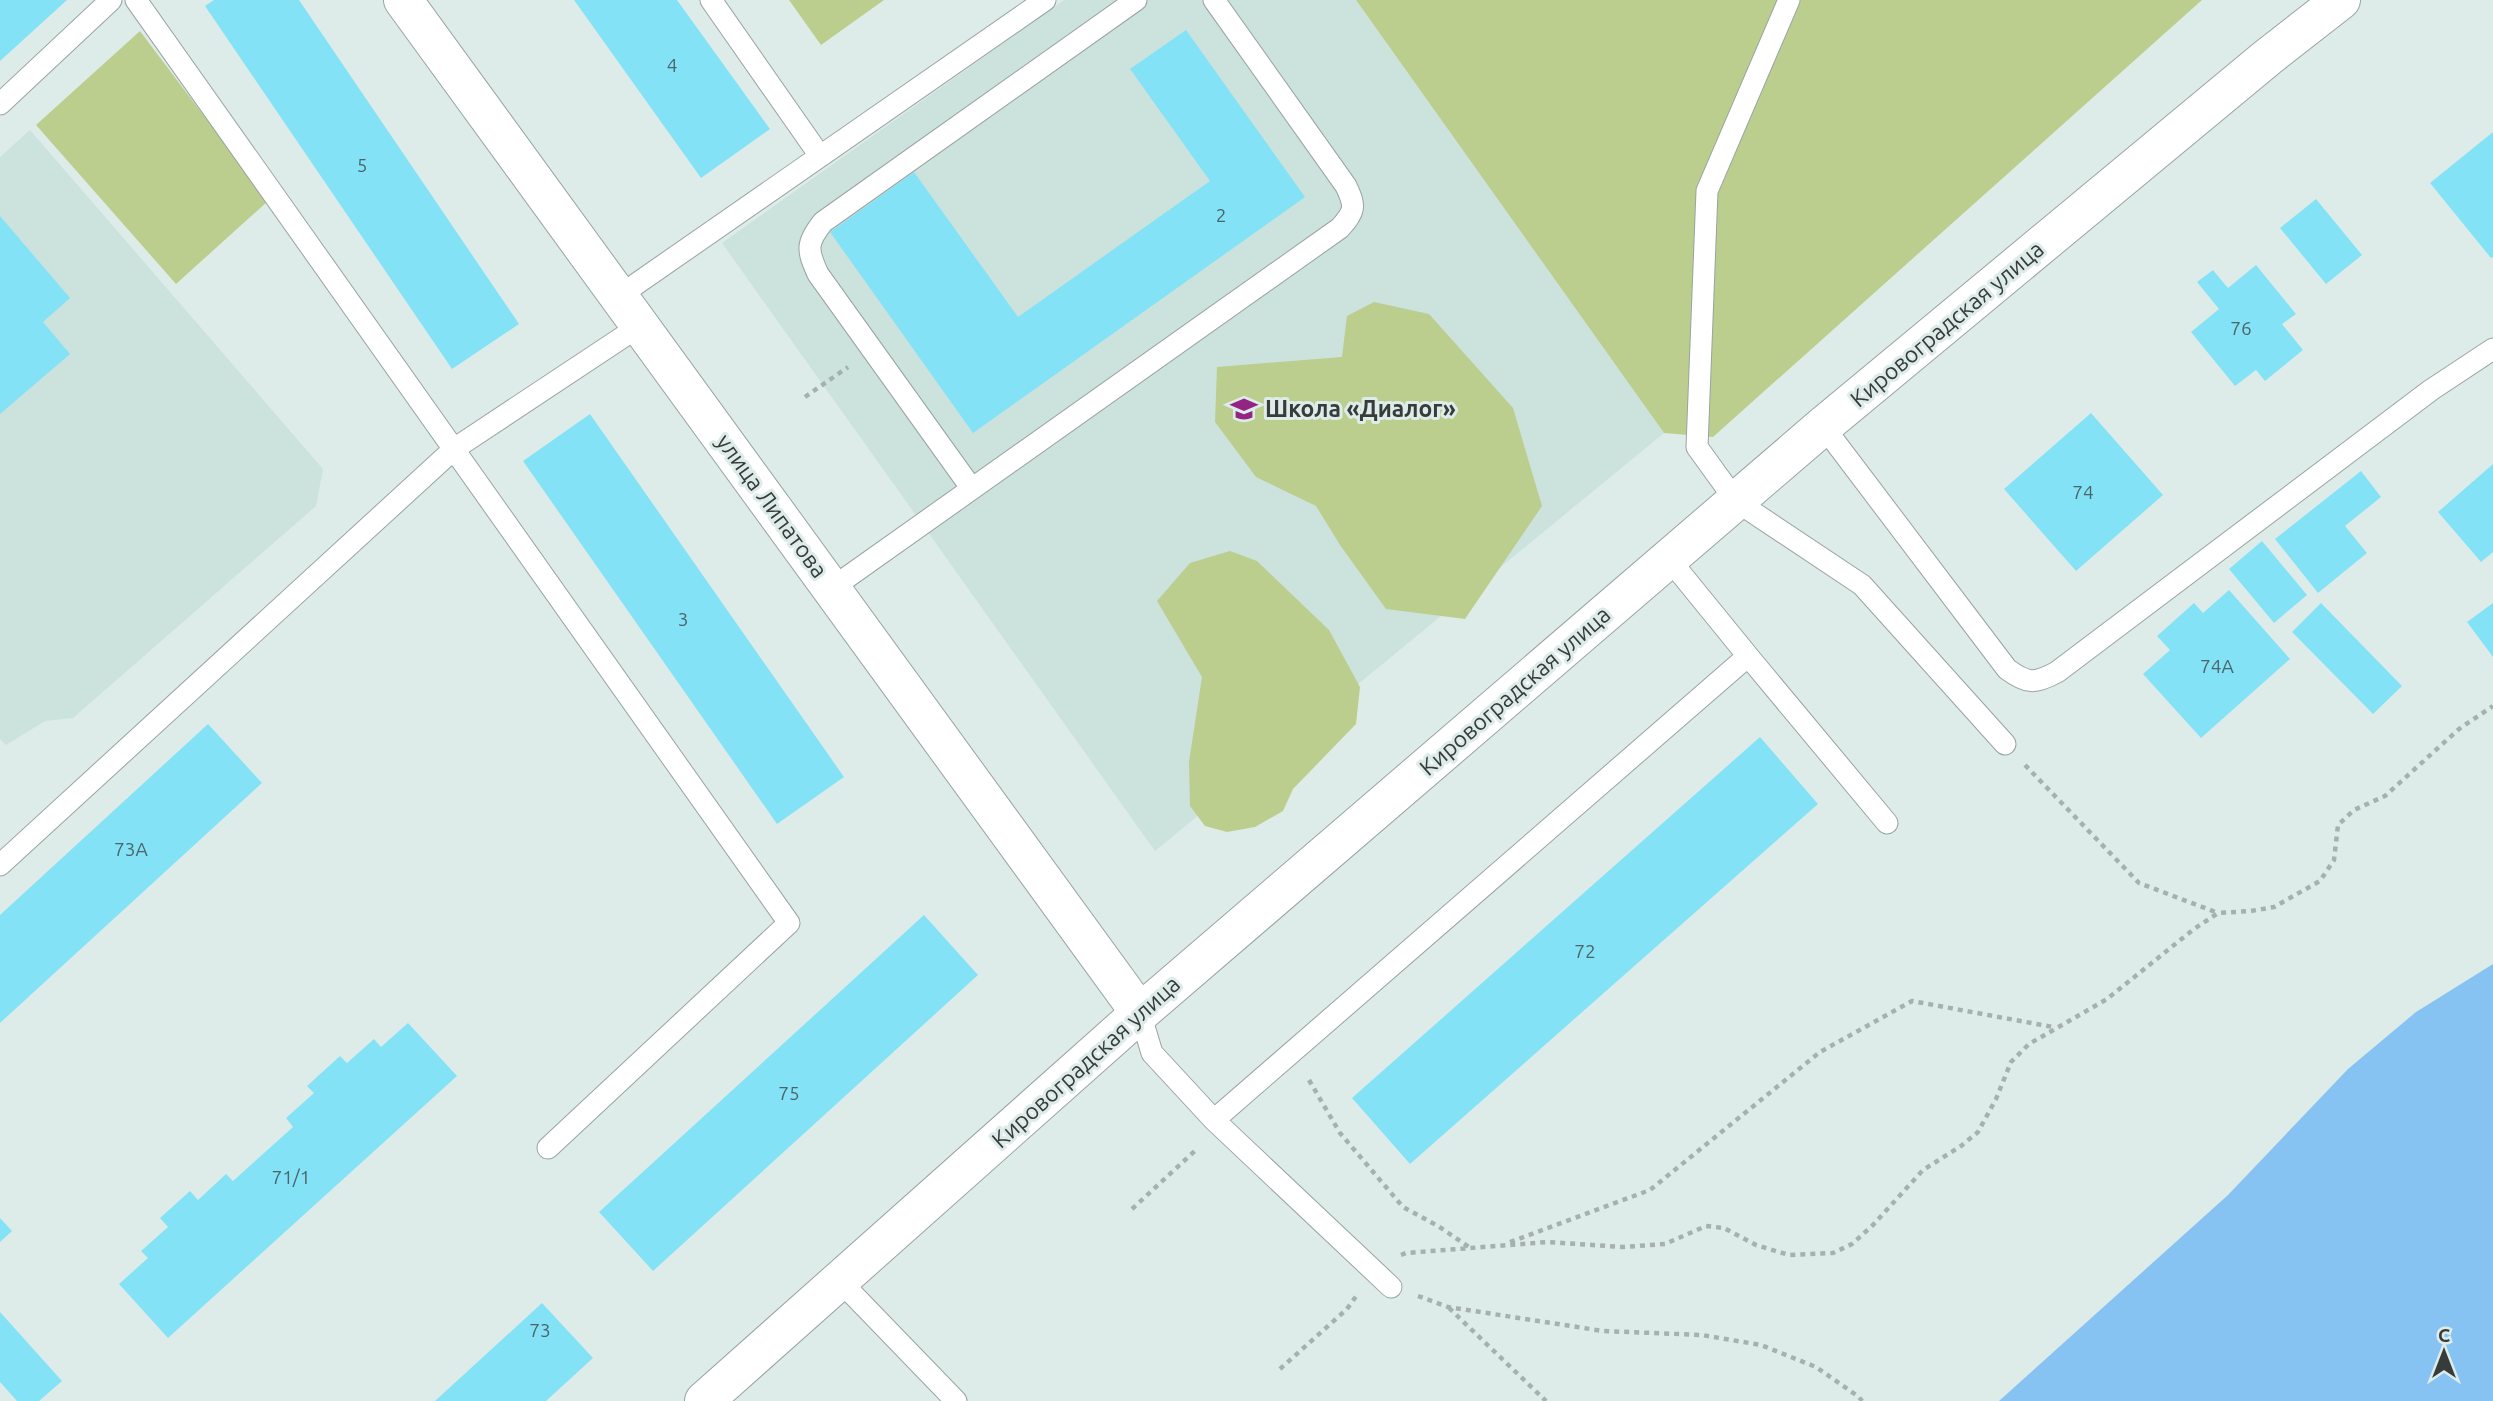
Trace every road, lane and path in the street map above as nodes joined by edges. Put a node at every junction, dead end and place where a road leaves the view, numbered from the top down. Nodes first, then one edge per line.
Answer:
1 (111, 0) edge
2 (136, 0) edge
3 (403, 0) edge
4 (711, 0) edge
5 (1045, 0) edge
6 (1136, 0) edge
7 (1214, 0) edge
8 (1789, 0) edge
9 (2342, 0) edge
10 (0, 104) edge
11 (820, 156) junction
12 (630, 310) junction
13 (2493, 349) edge
14 (823, 385) dead end
15 (805, 397) dead end
16 (1824, 426) junction
17 (454, 449) junction
18 (972, 489) junction
19 (1736, 501) junction
20 (1669, 559) junction
21 (832, 588) junction
22 (1748, 656) junction
23 (2493, 706) edge
24 (2005, 744) joint
25 (1887, 822) dead end
26 (0, 865) edge
27 (2218, 913) junction
28 (1140, 1013) junction
29 (2055, 1027) junction
30 (1292, 1052) junction
31 (1217, 1123) junction
32 (548, 1148) dead end
33 (1132, 1209) dead end
34 (1502, 1245) junction
35 (1470, 1247) junction
36 (1374, 1271) junction
37 (840, 1281) junction
38 (1391, 1287) joint
39 (1448, 1307) junction
40 (1280, 1369) dead end
41 (704, 1401) edge
42 (956, 1401) edge
43 (1546, 1401) edge
44 (1862, 1401) edge

1 - 10 lane
2 - 17 lane
3 - 12 street, улица Липатова
4 - 11 lane
5 - 11 lane
6 - 18 lane
7 - 18 lane
8 - 19 lane
9 - 16 street, Кировоградская улица
11 - 12 lane
12 - 17 lane
12 - 21 street, улица Липатова
13 - 16 lane
14 - 15 path
16 - 19 street, Кировоградская улица
17 - 26 lane
17 - 32 lane
18 - 21 lane
19 - 20 street, Кировоградская улица
19 - 24 lane
20 - 22 lane
20 - 28 street, Кировоградская улица
21 - 28 street, улица Липатова
22 - 25 lane
22 - 30 lane
23 - 27 path
24 - 27 path
27 - 29 path
28 - 31 lane
28 - 37 street, Кировоградская улица
29 - 34 path
29 - 34 path
30 - 31 lane
30 - 35 path
31 - 33 path
31 - 36 lane
34 - 35 path
35 - 36 path
36 - 38 lane
36 - 40 path
37 - 41 street, Кировоградская улица
37 - 42 lane
38 - 39 path
39 - 43 path
39 - 44 path

